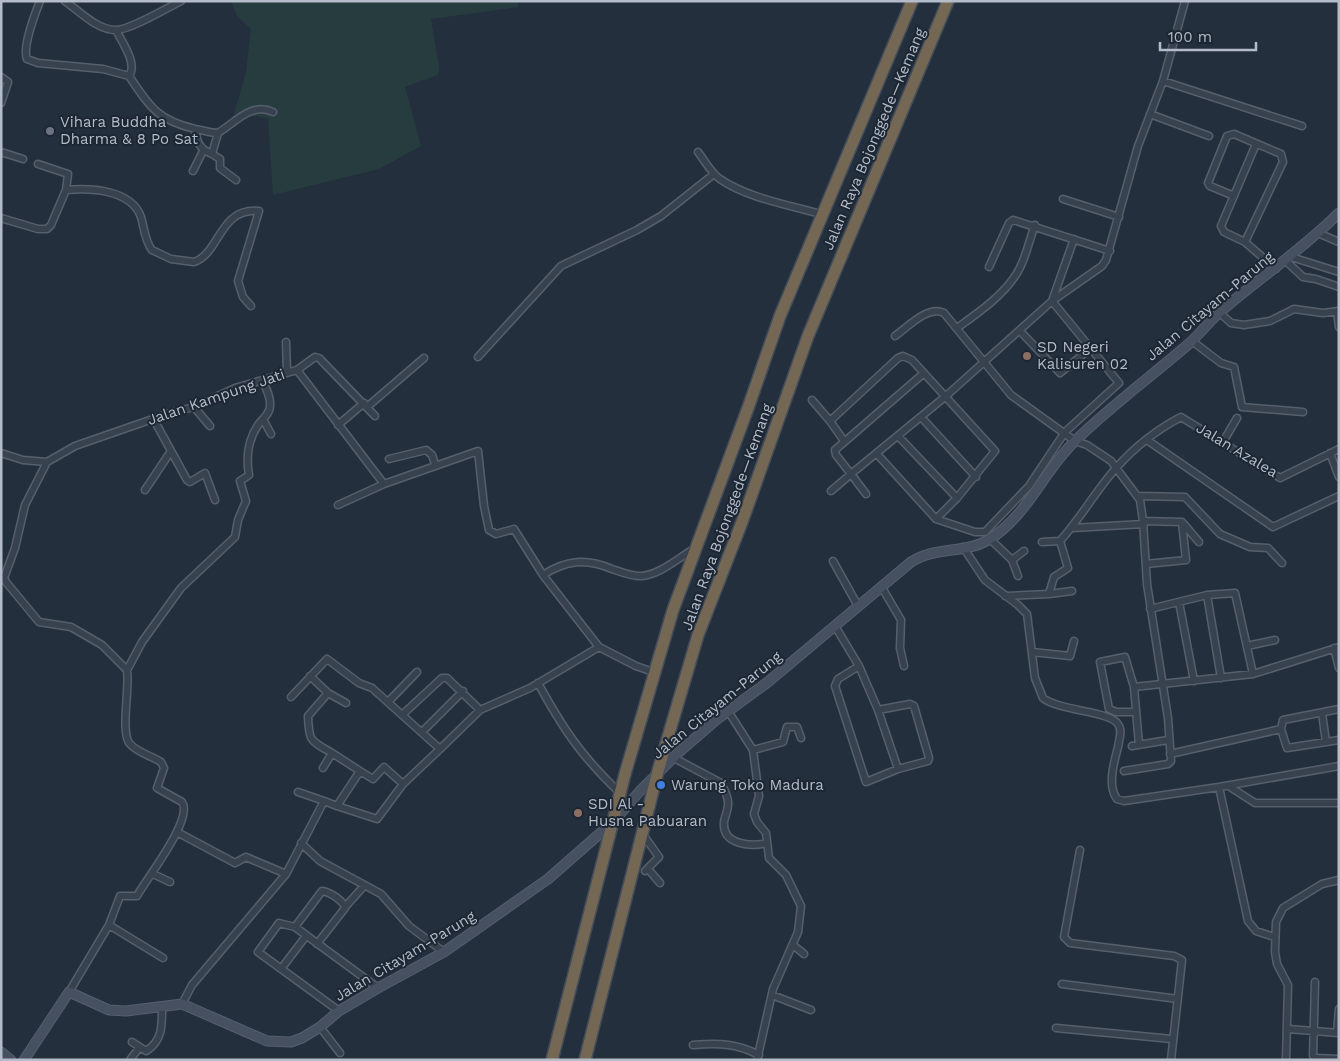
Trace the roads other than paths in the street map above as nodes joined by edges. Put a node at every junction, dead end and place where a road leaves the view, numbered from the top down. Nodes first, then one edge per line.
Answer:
1 (40, 1) edge
2 (64, 1) edge
3 (182, 1) edge
4 (912, 1) edge
5 (948, 1) edge
6 (1185, 1) edge
7 (116, 30) junction
8 (129, 76) junction
9 (1, 77) edge
10 (1163, 82) junction
11 (1, 103) edge
12 (273, 112) dead end
13 (1150, 114) junction
14 (1302, 126) dead end
15 (195, 129) junction
16 (218, 133) junction
17 (1209, 136) dead end
18 (1256, 144) junction
19 (203, 151) junction
20 (1, 152) edge
21 (698, 152) dead end
22 (212, 154) junction
23 (23, 159) dead end
24 (38, 164) dead end
25 (193, 171) dead end
26 (714, 174) junction
27 (236, 180) dead end
28 (66, 190) junction
29 (1234, 196) junction
30 (1063, 199) dead end
31 (1339, 212) edge
32 (824, 215) junction
33 (1119, 217) junction
34 (1, 218) edge
35 (1035, 225) junction
36 (1318, 233) junction
37 (1074, 238) junction
38 (1245, 242) junction
39 (1339, 242) edge
40 (1110, 251) junction
41 (1289, 259) junction
42 (989, 267) dead end
43 (1276, 269) junction
44 (1339, 272) edge
45 (1339, 287) edge
46 (1052, 301) junction
47 (251, 306) dead end
48 (1338, 311) edge
49 (1220, 313) junction
50 (1339, 327) edge
51 (957, 328) junction
52 (1020, 332) junction
53 (895, 336) dead end
54 (1192, 341) junction
55 (286, 342) dead end
56 (1091, 348) junction
57 (478, 357) dead end
58 (424, 358) dead end
59 (984, 363) junction
60 (297, 370) junction
61 (924, 373) junction
62 (287, 374) junction
63 (262, 380) junction
64 (946, 396) junction
65 (812, 400) dead end
66 (365, 405) junction
67 (194, 407) junction
68 (1303, 412) dead end
69 (375, 416) dead end
70 (921, 417) junction
71 (153, 418) junction
72 (1237, 418) dead end
73 (263, 419) junction
74 (830, 421) junction
75 (338, 425) junction
76 (210, 426) dead end
77 (1065, 432) junction
78 (271, 434) dead end
79 (898, 436) junction
80 (844, 440) junction
81 (1147, 440) junction
82 (1075, 441) junction
83 (1223, 442) junction
84 (1339, 449) edge
85 (171, 451) junction
86 (1, 453) edge
87 (1330, 453) junction
88 (877, 454) junction
89 (389, 459) dead end
90 (47, 462) junction
91 (435, 464) junction
92 (1117, 467) junction
93 (851, 474) junction
94 (1339, 476) edge
95 (976, 477) junction
96 (384, 484) junction
97 (145, 490) dead end
98 (831, 491) dead end
99 (866, 494) dead end
100 (1138, 496) junction
101 (1339, 496) edge
102 (957, 498) junction
103 (215, 500) dead end
104 (338, 505) dead end
105 (936, 519) junction
106 (1182, 522) junction
107 (1144, 523) junction
108 (1072, 528) junction
109 (990, 539) junction
110 (1060, 541) junction
111 (1042, 542) dead end
112 (1199, 542) dead end
113 (963, 547) junction
114 (696, 549) junction
115 (1024, 551) dead end
116 (1012, 560) junction
117 (834, 561) dead end
118 (1282, 563) dead end
119 (1146, 564) junction
120 (543, 575) junction
121 (1018, 576) dead end
122 (3, 579) edge
123 (881, 586) junction
124 (1072, 590) dead end
125 (1049, 594) junction
126 (1207, 595) junction
127 (1005, 596) junction
128 (1179, 602) junction
129 (858, 606) junction
130 (1150, 610) junction
131 (835, 626) junction
132 (1275, 640) dead end
133 (1074, 641) dead end
134 (1247, 646) junction
135 (599, 647) junction
136 (1336, 647) edge
137 (1032, 652) junction
138 (859, 666) junction
139 (904, 666) dead end
140 (1339, 668) edge
141 (127, 670) junction
142 (418, 672) dead end
143 (653, 672) junction
144 (1253, 674) junction
145 (310, 676) junction
146 (1221, 678) junction
147 (1194, 682) junction
148 (538, 683) junction
149 (1163, 683) junction
150 (1134, 687) junction
151 (463, 692) junction
152 (328, 693) junction
153 (291, 697) dead end
154 (388, 702) junction
155 (346, 703) dead end
156 (1339, 709) edge
157 (480, 710) junction
158 (878, 710) junction
159 (728, 711) junction
160 (1136, 712) junction
161 (1322, 713) junction
162 (402, 715) junction
163 (1282, 729) junction
164 (422, 732) junction
165 (801, 738) dead end
166 (1168, 740) junction
167 (1339, 740) edge
168 (1326, 742) junction
169 (1139, 745) junction
170 (1132, 746) dead end
171 (440, 750) junction
172 (753, 750) junction
173 (332, 754) junction
174 (1170, 754) junction
175 (674, 758) junction
176 (1339, 766) edge
177 (323, 768) dead end
178 (898, 769) junction
179 (360, 771) junction
180 (658, 771) junction
181 (1124, 771) dead end
182 (402, 784) junction
183 (1219, 787) junction
184 (1230, 787) junction
185 (298, 792) dead end
186 (621, 794) junction
187 (324, 801) junction
188 (1339, 803) edge
189 (338, 806) junction
190 (613, 822) junction
191 (177, 832) junction
192 (642, 833) junction
193 (302, 843) junction
194 (767, 843) junction
195 (1080, 850) dead end
196 (153, 874) junction
197 (286, 874) junction
198 (1339, 880) edge
199 (170, 882) dead end
200 (660, 883) dead end
201 (363, 887) dead end
202 (346, 906) junction
203 (110, 925) junction
204 (294, 927) junction
205 (306, 936) junction
206 (1274, 937) junction
207 (317, 944) junction
208 (793, 945) junction
209 (444, 952) junction
210 (804, 954) dead end
211 (163, 958) dead end
212 (281, 969) junction
213 (1315, 982) dead end
214 (1062, 984) dead end
215 (378, 988) junction
216 (69, 992) junction
217 (772, 995) junction
218 (1178, 999) junction
219 (182, 1004) junction
220 (162, 1006) junction
221 (1339, 1009) edge
222 (812, 1010) dead end
223 (339, 1011) junction
224 (320, 1027) junction
225 (1056, 1028) dead end
226 (1288, 1029) junction
227 (1314, 1032) junction
228 (1338, 1033) edge
229 (1172, 1039) junction
230 (132, 1042) dead end
231 (693, 1045) dead end
232 (139, 1048) junction
233 (1, 1052) edge
234 (340, 1053) dead end
235 (758, 1057) edge
236 (1339, 1059) edge
237 (11, 1060) edge
238 (24, 1060) edge
239 (130, 1060) edge
240 (552, 1060) edge
241 (585, 1060) edge
242 (1171, 1060) edge
243 (1286, 1060) edge

1 - 8 street
2 - 7 street
3 - 7 street
4 - 32 highway, Jalan Raya Bojonggede—Kemang
5 - 180 highway, Jalan Raya Bojonggede—Kemang
6 - 10 street
7 - 8 street
8 - 15 street
9 - 11 street
10 - 13 street
10 - 14 street
12 - 16 street
13 - 17 street
13 - 33 street
15 - 16 street
15 - 19 street
16 - 22 street
18 - 29 street
18 - 29 street
18 - 38 street
19 - 22 street
19 - 25 street
20 - 23 street
21 - 26 street
22 - 27 street
24 - 28 street
26 - 32 street
26 - 57 street
28 - 34 street
28 - 47 street
29 - 38 street
30 - 33 street
31 - 36 main road, Jalan Citayam-Parung
32 - 114 highway, Jalan Raya Bojonggede—Kemang
33 - 40 street
35 - 37 street
35 - 42 street
35 - 51 street
36 - 39 street
36 - 41 main road, Jalan Citayam-Parung
37 - 40 street
37 - 46 street
38 - 43 street
40 - 46 street
41 - 43 main road, Jalan Citayam-Parung
41 - 44 street
41 - 45 street
43 - 49 main road, Jalan Citayam-Parung
46 - 52 street
46 - 56 street
48 - 49 street
48 - 50 street
49 - 54 main road, Jalan Citayam-Parung
51 - 53 street
51 - 59 street
52 - 56 street
52 - 59 street
54 - 68 street
54 - 82 main road, Jalan Citayam-Parung
55 - 62 street
56 - 77 street
58 - 66 street
59 - 64 street
59 - 77 street
60 - 62 street, Jalan Kampung Jati
60 - 66 street
60 - 75 street, Jalan Kampung Jati
61 - 64 street
61 - 74 street
61 - 80 street
62 - 63 street, Jalan Kampung Jati
63 - 67 street, Jalan Kampung Jati
63 - 73 street
64 - 70 street
64 - 95 street
65 - 74 street
66 - 69 street
66 - 75 street
67 - 71 street, Jalan Kampung Jati
67 - 76 street
70 - 79 street
70 - 95 street
71 - 85 street
71 - 90 street, Jalan Kampung Jati
72 - 83 street
73 - 78 street
73 - 141 street
74 - 80 street
75 - 96 street, Jalan Kampung Jati
77 - 82 street
77 - 105 street
79 - 88 street
79 - 102 street
80 - 93 street
81 - 83 street, Jalan Azalea
81 - 92 street, Jalan Azalea
81 - 101 street
82 - 92 street
82 - 109 main road, Jalan Citayam-Parung
83 - 87 street, Jalan Azalea
84 - 87 street, Jalan Azalea
85 - 97 street
85 - 103 street
86 - 90 street
87 - 94 street
88 - 93 street
88 - 105 street
89 - 91 street
90 - 122 street
91 - 96 street
91 - 120 street
92 - 100 street
92 - 108 street, Jalan Azalea
93 - 98 street
93 - 99 street
95 - 102 street
96 - 104 street
100 - 107 street
100 - 118 street
102 - 105 street
106 - 107 street
106 - 112 street
106 - 119 street
107 - 108 street
107 - 119 street
108 - 110 street, Jalan Azalea
109 - 113 main road, Jalan Citayam-Parung
109 - 116 street
110 - 111 street
110 - 125 street
113 - 123 main road, Jalan Citayam-Parung
113 - 127 street
114 - 120 street
114 - 143 highway, Jalan Raya Bojonggede—Kemang
115 - 116 street
116 - 121 street
117 - 129 street
119 - 130 street
120 - 135 street
122 - 141 street
123 - 129 main road, Jalan Citayam-Parung
123 - 139 street
124 - 125 street
125 - 127 street
126 - 128 street
126 - 134 street
126 - 146 street
127 - 137 street
128 - 130 street
128 - 147 street
129 - 131 main road, Jalan Citayam-Parung
130 - 149 street
131 - 138 street
131 - 159 main road, Jalan Citayam-Parung
132 - 134 street
133 - 137 street
134 - 144 street
135 - 143 street
135 - 148 street
136 - 140 street
136 - 144 street
137 - 183 street
138 - 158 street
138 - 178 street
141 - 191 street
142 - 154 street
143 - 186 highway, Jalan Raya Bojonggede—Kemang
144 - 146 street
145 - 152 street
145 - 153 street
145 - 154 street
146 - 147 street
147 - 149 street
148 - 157 street
148 - 186 street
149 - 150 street
149 - 166 street
150 - 160 street
150 - 160 street
151 - 157 street
151 - 162 street
151 - 164 street
152 - 155 street
152 - 173 street
154 - 162 street
156 - 161 street
157 - 171 street
158 - 178 street
158 - 178 street
159 - 172 street
159 - 175 main road, Jalan Citayam-Parung
160 - 169 street
161 - 163 street
161 - 168 street
162 - 164 street
163 - 168 street
163 - 174 street
164 - 171 street
165 - 172 street
166 - 169 street
166 - 174 street
167 - 168 street
169 - 170 street
171 - 182 street
172 - 194 street
173 - 177 street
173 - 179 street
174 - 181 street
175 - 180 main road, Jalan Citayam-Parung
175 - 194 street
176 - 184 street
179 - 182 street
179 - 189 street
180 - 190 main road, Jalan Citayam-Parung
180 - 192 highway, Jalan Raya Bojonggede—Kemang
182 - 189 street
183 - 184 street
183 - 206 street
184 - 188 street
185 - 187 street
186 - 190 highway, Jalan Raya Bojonggede—Kemang
187 - 189 street
187 - 193 street
190 - 209 main road, Jalan Citayam-Parung
190 - 240 highway, Jalan Raya Bojonggede—Kemang
191 - 196 street
191 - 197 street
192 - 200 street
192 - 241 highway, Jalan Raya Bojonggede—Kemang
193 - 197 street
193 - 209 street
194 - 208 street
195 - 218 street
196 - 199 street
196 - 203 street
197 - 219 street
198 - 206 street
201 - 202 street
202 - 204 street
202 - 207 street
203 - 211 street
203 - 216 street
204 - 205 street
204 - 212 street
205 - 207 street
205 - 212 street
206 - 226 street
207 - 215 street
208 - 210 street
208 - 217 street
209 - 215 main road, Jalan Citayam-Parung
212 - 223 street
213 - 227 street
214 - 218 street
215 - 223 main road, Jalan Citayam-Parung
216 - 220 main road, Jalan Citayam-Parung
216 - 238 main road
217 - 222 street
217 - 235 street
218 - 229 street
219 - 220 main road, Jalan Citayam-Parung
219 - 224 main road, Jalan Citayam-Parung
220 - 232 street
221 - 228 street
223 - 224 main road, Jalan Citayam-Parung
224 - 234 street
225 - 229 street
226 - 227 street
226 - 243 street
227 - 228 street
227 - 236 street
229 - 242 street
230 - 232 street
231 - 235 street
232 - 239 street
233 - 237 main road

